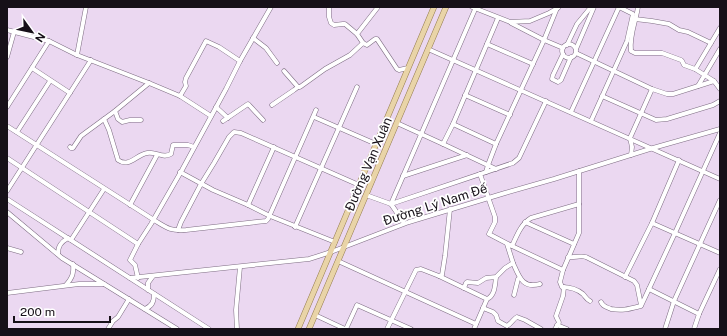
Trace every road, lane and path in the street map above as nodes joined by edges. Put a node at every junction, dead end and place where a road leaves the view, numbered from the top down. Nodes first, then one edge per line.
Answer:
1 (86, 7) edge
2 (270, 7) edge
3 (329, 7) edge
4 (378, 7) edge
5 (434, 7) edge
6 (446, 7) edge
7 (474, 7) edge
8 (591, 7) edge
9 (594, 7) edge
10 (619, 7) edge
11 (638, 7) edge
12 (558, 8) edge
13 (635, 16) junction
14 (498, 18) junction
15 (510, 22) junction
16 (720, 28) edge
17 (7, 30) edge
18 (14, 32) junction
19 (357, 34) junction
20 (253, 38) junction
21 (544, 40) junction
22 (49, 42) junction
23 (711, 42) junction
24 (364, 43) junction
25 (487, 44) junction
26 (567, 44) junction
27 (563, 48) junction
28 (428, 49) junction
29 (720, 49) edge
30 (576, 51) junction
31 (77, 54) junction
32 (564, 54) junction
33 (7, 57) edge
34 (572, 57) junction
35 (91, 60) junction
36 (453, 60) junction
37 (240, 61) junction
38 (594, 62) junction
39 (277, 63) dead end
40 (533, 64) junction
41 (32, 68) junction
42 (408, 68) junction
43 (695, 69) junction
44 (476, 70) junction
45 (613, 70) junction
46 (284, 71) dead end
47 (705, 75) junction
48 (50, 80) junction
49 (714, 81) junction
50 (149, 83) junction
51 (298, 87) junction
52 (357, 87) dead end
53 (698, 87) junction
54 (652, 89) junction
55 (720, 89) edge
56 (522, 90) junction
57 (70, 93) junction
58 (465, 95) junction
59 (180, 96) junction
60 (602, 96) junction
61 (546, 101) junction
62 (720, 101) edge
63 (272, 105) dead end
64 (7, 107) edge
65 (216, 107) junction
66 (316, 110) dead end
67 (115, 111) junction
68 (571, 112) junction
69 (642, 113) junction
70 (510, 115) junction
71 (211, 116) junction
72 (314, 117) junction
73 (228, 118) junction
74 (104, 119) junction
75 (141, 120) dead end
76 (264, 120) dead end
77 (224, 121) dead end
78 (591, 121) junction
79 (397, 124) junction
80 (453, 124) junction
81 (7, 126) edge
82 (339, 128) junction
83 (720, 129) edge
84 (17, 132) junction
85 (720, 132) edge
86 (421, 134) junction
87 (630, 138) junction
88 (376, 144) junction
89 (443, 144) junction
90 (496, 144) junction
91 (37, 145) junction
92 (70, 147) dead end
93 (274, 147) junction
94 (194, 148) junction
95 (653, 148) junction
96 (157, 155) junction
97 (467, 155) junction
98 (631, 155) junction
99 (296, 156) junction
100 (7, 158) edge
101 (679, 160) junction
102 (488, 165) junction
103 (22, 168) junction
104 (321, 169) junction
105 (496, 169) junction
106 (579, 171) junction
107 (703, 171) junction
108 (180, 172) junction
109 (486, 172) junction
110 (480, 174) junction
111 (403, 176) junction
112 (720, 179) edge
113 (201, 184) junction
114 (359, 185) junction
115 (104, 189) junction
116 (7, 191) edge
117 (366, 195) junction
118 (488, 198) junction
119 (7, 199) edge
120 (720, 200) edge
121 (391, 204) junction
122 (579, 204) junction
123 (130, 205) junction
124 (248, 205) junction
125 (450, 209) junction
126 (89, 211) junction
127 (7, 212) edge
128 (270, 216) junction
129 (154, 220) junction
130 (525, 222) junction
131 (404, 223) junction
132 (652, 223) junction
133 (296, 226) junction
134 (178, 230) junction
135 (675, 233) junction
136 (70, 239) junction
137 (335, 242) junction
138 (138, 244) junction
139 (574, 244) junction
140 (510, 245) junction
141 (700, 245) junction
142 (345, 246) junction
143 (7, 248) edge
144 (21, 252) dead end
145 (331, 252) junction
146 (720, 253) edge
147 (58, 254) junction
148 (568, 257) junction
149 (338, 261) junction
150 (513, 263) junction
151 (73, 264) junction
152 (240, 267) junction
153 (720, 269) edge
154 (563, 270) junction
155 (153, 276) junction
156 (439, 276) junction
157 (496, 277) junction
158 (518, 277) junction
159 (625, 277) junction
160 (130, 278) junction
161 (138, 278) junction
162 (104, 284) junction
163 (540, 284) dead end
164 (65, 286) junction
165 (564, 287) junction
166 (464, 288) junction
167 (648, 289) junction
168 (148, 290) junction
169 (405, 292) junction
170 (7, 293) edge
171 (154, 294) junction
172 (514, 295) dead end
173 (129, 299) junction
174 (487, 299) junction
175 (590, 301) dead end
176 (674, 301) junction
177 (601, 302) dead end
178 (641, 306) junction
179 (483, 308) junction
180 (145, 309) junction
181 (699, 314) junction
182 (315, 315) junction
183 (391, 320) junction
184 (476, 324) junction
185 (556, 327) edge
186 (108, 329) edge
187 (177, 329) edge
188 (209, 329) edge
189 (237, 329) edge
190 (298, 329) edge
191 (309, 329) edge
192 (345, 329) edge
193 (387, 329) edge
194 (411, 329) edge
195 (474, 329) edge
196 (541, 329) edge
197 (567, 329) edge
198 (665, 329) edge
199 (694, 329) edge

1 - 31 street
2 - 20 street
3 - 19 street
4 - 19 street
5 - 42 main road, Đường Vạn Xuân
6 - 28 main road, Đường Vạn Xuân
7 - 14 street
7 - 36 street
8 - 26 street
9 - 30 street
10 - 13 street
10 - 38 street
11 - 13 street
12 - 15 street
12 - 21 street
13 - 23 street
13 - 43 street
13 - 45 street
14 - 15 street
14 - 25 street
15 - 21 street
16 - 23 street
17 - 18 street
18 - 22 street
18 - 33 street
19 - 24 street
20 - 37 street
20 - 39 street
21 - 27 street
21 - 40 street
22 - 31 street
22 - 41 street
23 - 43 street
24 - 42 street
24 - 51 street
25 - 40 street
25 - 44 street
26 - 27 street
26 - 30 street
27 - 32 street
28 - 36 street
28 - 79 main road, Đường Vạn Xuân
29 - 47 street
30 - 34 street
30 - 38 street
31 - 35 street
32 - 34 street
32 - 34 street
35 - 50 street
35 - 57 street
36 - 44 street
36 - 86 street
37 - 59 street
37 - 65 street
38 - 45 street
38 - 68 street
40 - 56 street
41 - 48 street
41 - 64 street
42 - 88 main road, Đường Vạn Xuân
43 - 47 street
44 - 56 street
44 - 58 street
45 - 54 street
45 - 60 street
46 - 51 street
47 - 49 street
47 - 53 street
48 - 57 street
48 - 84 street
49 - 53 street
49 - 55 street
50 - 59 street
50 - 67 street
51 - 63 street
52 - 82 street
53 - 54 street
54 - 69 street
56 - 61 street
56 - 70 street
57 - 91 street
58 - 70 street
58 - 80 street
59 - 71 street
60 - 69 street
60 - 78 street
61 - 68 street
61 - 105 street
62 - 69 street
65 - 71 street
65 - 73 street
66 - 72 street
67 - 74 street
67 - 75 street
68 - 78 street
69 - 87 street
70 - 90 street
71 - 94 street
72 - 82 street
72 - 99 street
73 - 76 street
73 - 77 street
74 - 92 street
74 - 96 street
78 - 87 street
79 - 86 street
79 - 117 main road, Đường Vạn Xuân
80 - 89 street
80 - 90 street
81 - 84 street
82 - 88 street
82 - 104 street
83 - 95 street, Đường Lý Nam Đế
84 - 91 street
85 - 107 street
86 - 89 street
86 - 111 street
87 - 95 street
87 - 98 street
88 - 114 main road, Đường Vạn Xuân
89 - 97 street
90 - 102 street
91 - 103 street
91 - 115 street
93 - 99 street
93 - 113 street
93 - 124 street
94 - 96 street
94 - 108 street
95 - 98 street, Đường Lý Nam Đế
95 - 101 street
96 - 123 street
97 - 102 street
97 - 111 street
98 - 106 street, Đường Lý Nam Đế
99 - 104 street
99 - 128 street
100 - 103 street
101 - 107 street
101 - 132 street
102 - 105 street
102 - 109 street
103 - 116 street
103 - 126 street
104 - 114 street
104 - 133 street
105 - 109 street
106 - 118 street, Đường Lý Nam Đế
106 - 122 street
107 - 112 street
107 - 135 street
108 - 113 street
108 - 129 street
109 - 110 street
110 - 118 street
110 - 121 street
111 - 121 street
113 - 124 street
113 - 134 street
114 - 137 main road, Đường Vạn Xuân
115 - 123 street
115 - 126 street
117 - 121 street
117 - 142 main road, Đường Vạn Xuân
118 - 125 street, Đường Lý Nam Đế
118 - 140 street
119 - 136 street
120 - 141 street
121 - 131 street
122 - 130 street
122 - 139 street
123 - 129 street
124 - 128 street
125 - 131 street, Đường Lý Nam Đế
125 - 156 street
126 - 136 street
126 - 138 street
127 - 147 street
128 - 133 street
128 - 134 street
129 - 134 street
129 - 138 street
130 - 139 street
130 - 140 street
131 - 142 street, Đường Lý Nam Đế
132 - 135 street
132 - 159 street
133 - 137 street
135 - 141 street
135 - 167 street
136 - 147 street
136 - 160 street
137 - 145 main road, Đường Vạn Xuân
138 - 161 street
139 - 148 street
140 - 150 street
140 - 154 street
141 - 146 street
141 - 176 street
142 - 145 street, Đường Lý Nam Đế
142 - 149 main road, Đường Vạn Xuân
143 - 144 street
145 - 152 street, Đường Lý Nam Đế
145 - 190 main road, Đường Vạn Xuân
147 - 151 street
148 - 154 street
148 - 159 street
149 - 169 street
149 - 182 main road, Đường Vạn Xuân
150 - 157 street
150 - 158 street
151 - 162 street
151 - 164 street
152 - 155 street, Đường Lý Nam Đế
152 - 189 street
153 - 181 street
154 - 165 street
155 - 161 street, Đường Lý Nam Đế
155 - 168 street
156 - 166 street
156 - 169 street
157 - 166 street
157 - 174 street
158 - 163 street
158 - 172 street
159 - 178 street
160 - 161 street, Đường Lý Nam Đế
160 - 168 street
162 - 164 street
162 - 173 street
164 - 170 street
165 - 175 street
165 - 185 street
166 - 174 street
167 - 176 street
167 - 178 street
168 - 171 street
169 - 183 street
169 - 184 street
171 - 180 street
171 - 188 street
173 - 180 street
173 - 186 street
174 - 179 street
176 - 181 street
176 - 198 street
177 - 178 street
179 - 184 street
179 - 196 street
180 - 187 street
181 - 199 street
182 - 191 main road, Đường Vạn Xuân
182 - 192 street
183 - 192 street
183 - 193 street
183 - 194 street
184 - 195 street
185 - 197 street

